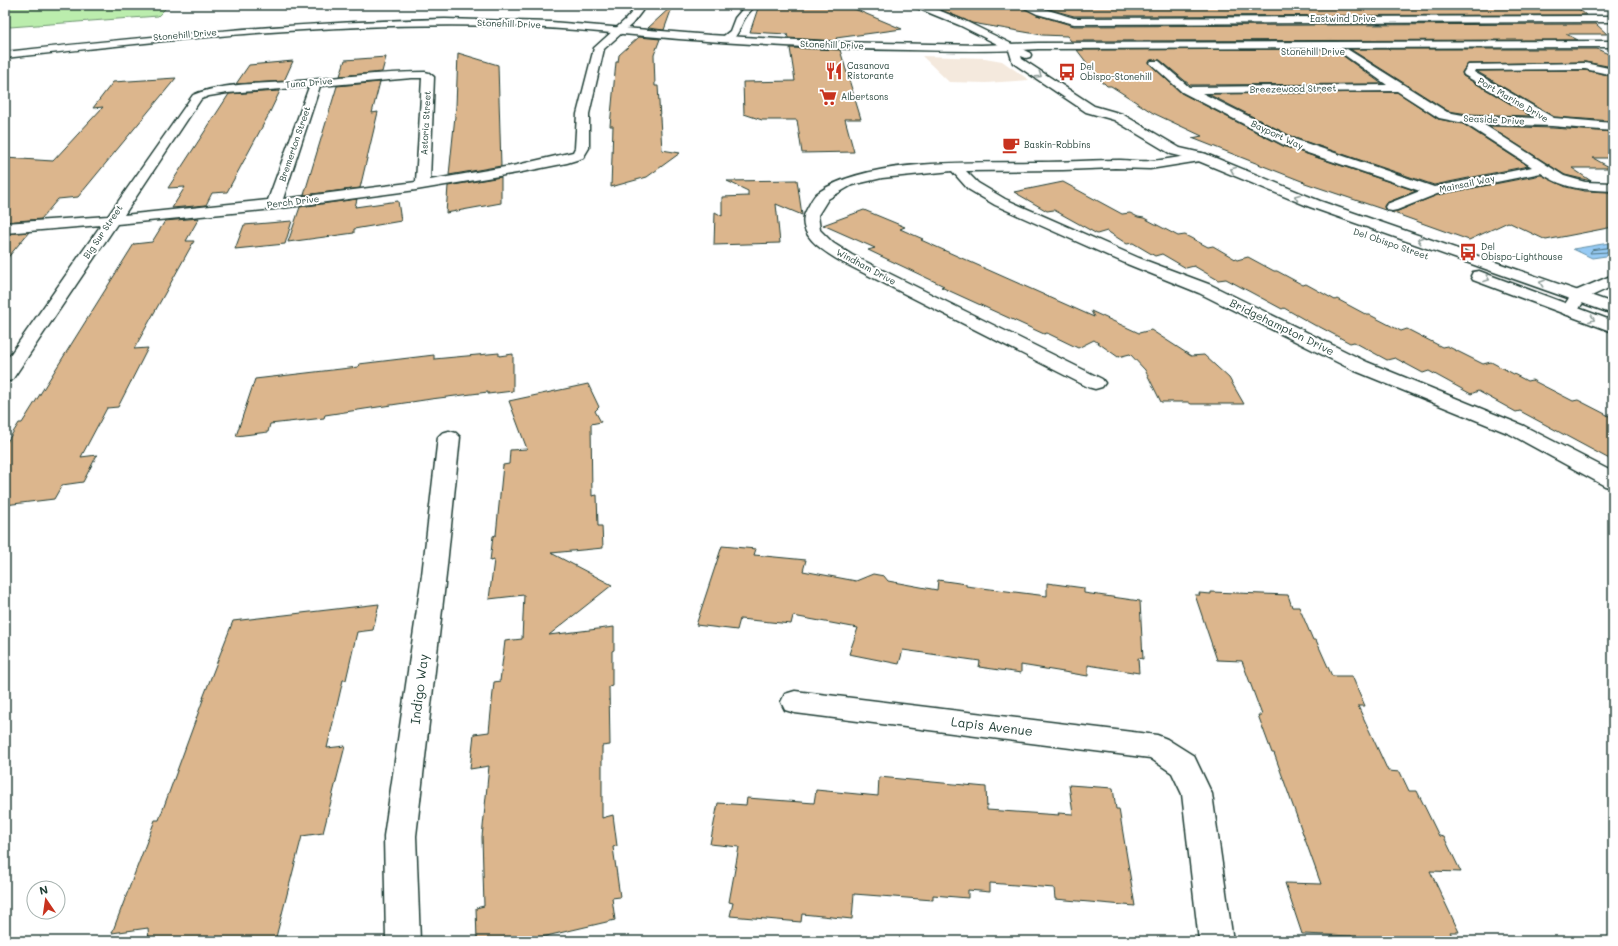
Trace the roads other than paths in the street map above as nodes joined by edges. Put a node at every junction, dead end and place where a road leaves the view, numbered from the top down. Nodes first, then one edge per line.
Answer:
1 (639, 5) edge
2 (751, 5) edge
3 (918, 5) edge
4 (1024, 5) edge
5 (1459, 8) dead end
6 (1327, 10) dead end
7 (1479, 18) junction
8 (1338, 19) junction
9 (1613, 19) edge
10 (617, 31) junction
11 (725, 39) junction
12 (1366, 44) junction
13 (1613, 44) edge
14 (1013, 48) junction
15 (1613, 51) edge
16 (1347, 52) junction
17 (5, 54) edge
18 (1035, 59) dead end
19 (1155, 63) dead end
20 (1613, 72) edge
21 (412, 75) joint
22 (316, 82) junction
23 (1399, 88) junction
24 (1186, 90) junction
25 (206, 93) joint
26 (1101, 100) dead end
27 (1118, 117) junction
28 (1468, 120) junction
29 (1552, 122) junction
30 (1613, 127) edge
31 (1178, 156) junction
32 (1201, 157) joint
33 (955, 167) junction
34 (1543, 169) junction
35 (1227, 183) dead end
36 (423, 185) junction
37 (1613, 187) edge
38 (1433, 191) junction
39 (1256, 194) dead end
40 (274, 205) junction
41 (1392, 206) dead end
42 (111, 221) junction
43 (5, 228) edge
44 (1613, 280) edge
45 (1575, 303) junction
46 (1613, 309) edge
47 (1613, 327) edge
48 (5, 376) edge
49 (1095, 383) dead end
50 (449, 436) dead end
51 (1613, 481) edge
52 (795, 702) dead end
53 (403, 941) edge
54 (1216, 941) edge

1 - 10 street
2 - 11 street
3 - 14 street
4 - 8 street, Eastwind Drive
5 - 7 street
6 - 8 street
7 - 8 street, Eastwind Drive
7 - 9 street, Eastwind Drive
10 - 11 street, Stonehill Drive
10 - 17 street, Stonehill Drive
10 - 36 street, Perch Drive
11 - 14 street, Stonehill Drive
12 - 13 street, Stonehill Drive
12 - 14 street, Stonehill Drive
12 - 16 street
14 - 16 street, Stonehill Drive
14 - 18 street
14 -> 27 street
15 - 16 street, Stonehill Drive
16 - 23 street, Seaside Drive
19 - 24 street, Bayport Way
20 - 29 street, Port Marine Drive
21 - 22 street, Tuna Drive
21 - 36 street, Astoria Street
22 - 25 street, Tuna Drive
22 - 40 street, Bremerton Street
23 - 24 street, Breezewood Street
23 - 28 street, Seaside Drive
24 - 38 street, Bayport Way
25 - 42 street, Big Sur Street
26 - 27 street
27 - 31 street
28 - 29 street, Seaside Drive
28 - 34 street
29 - 30 street, Seaside Drive
31 - 32 street, Windham Drive
31 - 33 street, Windham Drive
31 - 35 street
45 -> 32 street, Del Obispo Street
33 - 49 street, Windham Drive
33 - 51 street, Bridgehampton Drive
34 - 37 street
34 - 38 street, Mainsail Way
36 - 40 street, Perch Drive
38 - 41 street, Mainsail Way
39 -> 45 street, Del Obispo Street
40 - 42 street, Perch Drive
42 - 43 street, Perch Drive
42 - 48 street, Big Sur Street
44 - 45 street
45 - 46 street, Del Obispo Street
45 -> 47 street, Del Obispo Street
50 - 53 street, Indigo Way
52 - 54 street, Lapis Avenue

